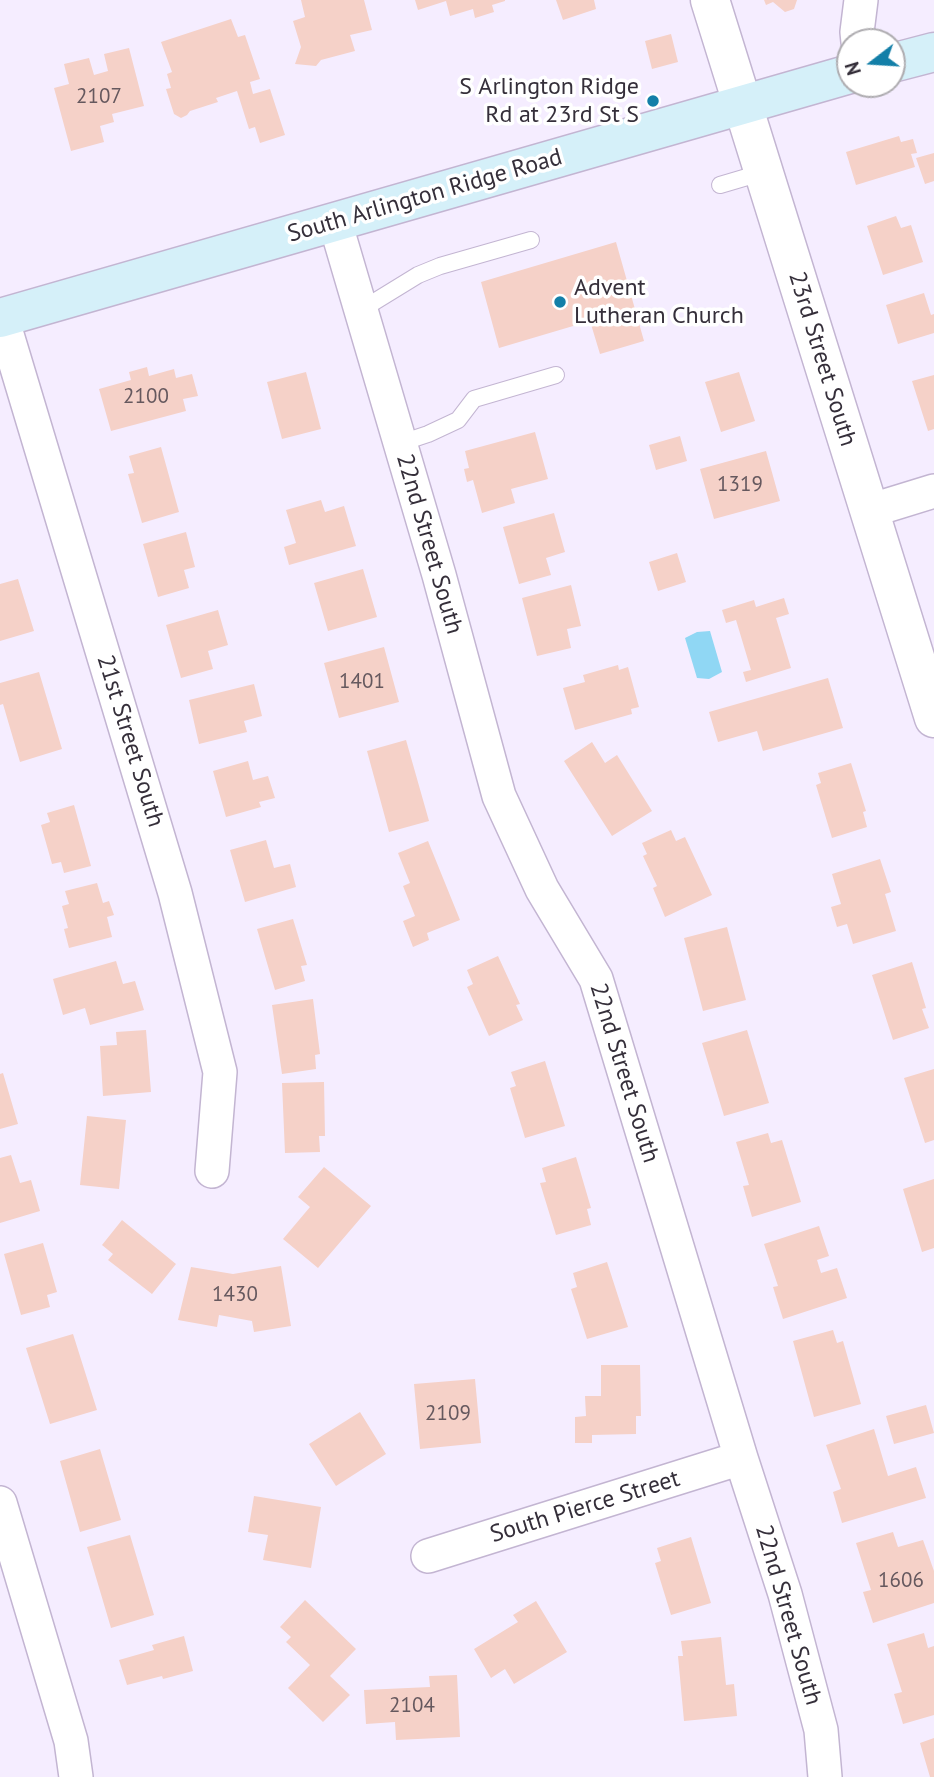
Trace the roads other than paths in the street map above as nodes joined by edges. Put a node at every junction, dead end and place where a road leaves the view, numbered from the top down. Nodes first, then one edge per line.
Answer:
1 (710, 0) edge
2 (861, 0) edge
3 (858, 28) edge
4 (934, 52) edge
5 (906, 59) edge
6 (836, 78) edge
7 (743, 104) junction
8 (764, 172) junction
9 (720, 185) dead end
10 (335, 222) junction
11 (531, 240) dead end
12 (361, 310) junction
13 (1, 318) edge
14 (556, 375) dead end
15 (401, 443) junction
16 (934, 491) edge
17 (869, 511) junction
18 (934, 718) edge
19 (212, 1171) dead end
20 (741, 1458) junction
21 (0, 1503) edge
22 (428, 1556) dead end
23 (76, 1777) edge
24 (825, 1777) edge

1 - 7 street, 23rd Street South
2 - 3 street
4 - 5 main road
6 - 7 main road, South Arlington Ridge Road
7 - 8 street, 23rd Street South
7 - 10 main road, South Arlington Ridge Road
8 - 9 lane
8 - 17 street, 23rd Street South
10 - 12 street, 22nd Street South
10 - 13 main road, South Arlington Ridge Road
11 - 12 lane
12 - 15 street, 22nd Street South
13 - 19 street, 21st Street South
14 - 15 lane
15 - 20 street, 22nd Street South
16 - 17 street
17 - 18 street, 23rd Street South
20 - 22 street, South Pierce Street
20 - 24 street, 22nd Street South
21 - 23 street

